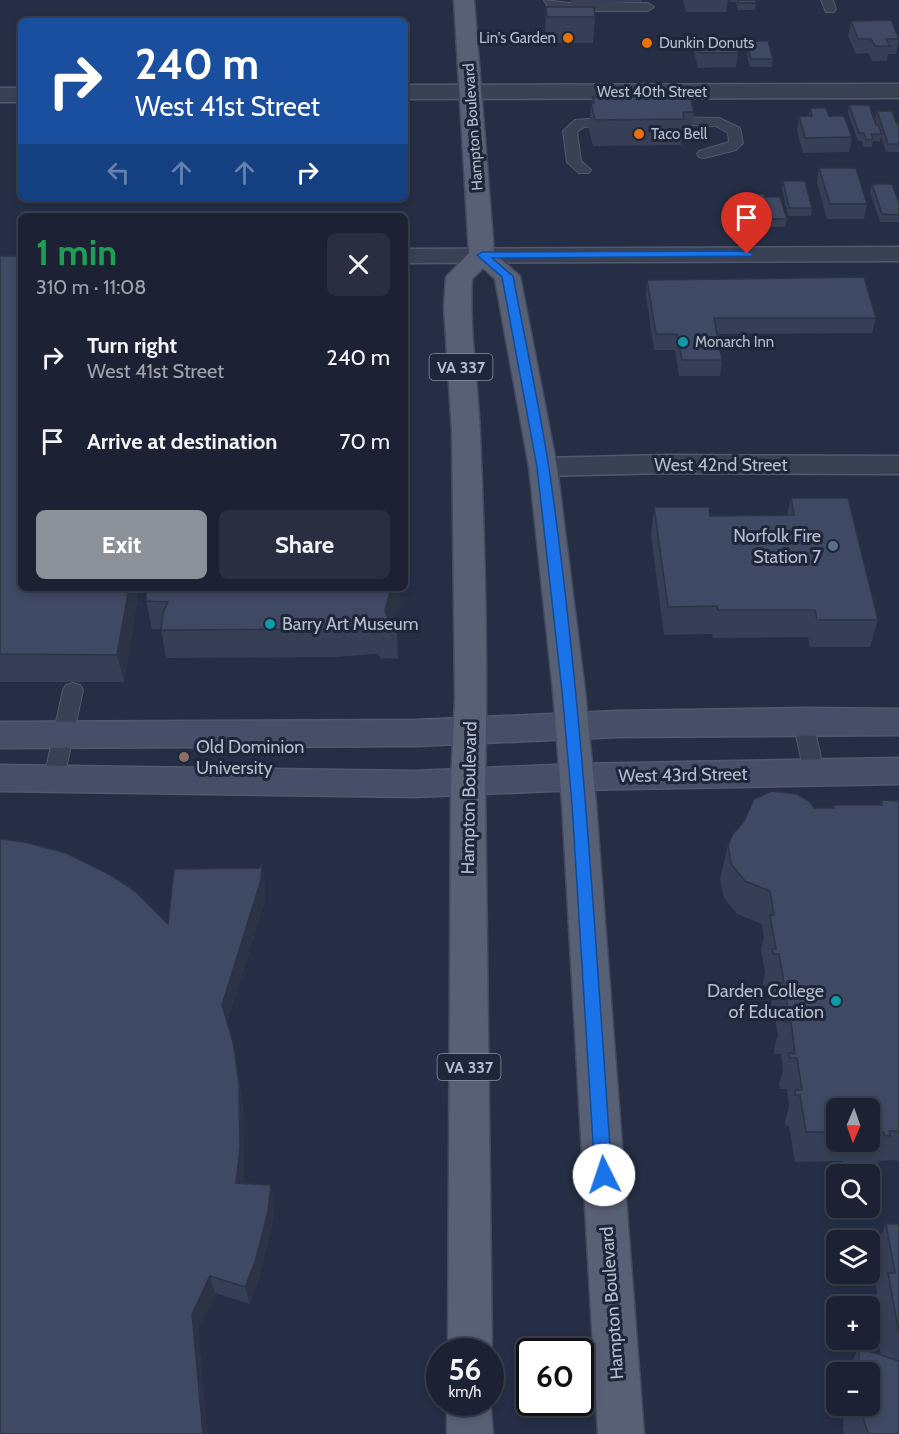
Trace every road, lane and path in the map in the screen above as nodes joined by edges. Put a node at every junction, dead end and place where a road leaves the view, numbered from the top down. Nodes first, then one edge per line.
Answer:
1 (464, 0) edge
2 (550, 0) edge
3 (648, 7) dead end
4 (899, 91) edge
5 (408, 92) edge
6 (470, 92) junction
7 (0, 95) edge
8 (18, 95) edge
9 (623, 121) edge
10 (657, 121) edge
11 (704, 154) dead end
12 (584, 170) dead end
13 (899, 254) edge
14 (482, 255) junction
15 (408, 256) edge
16 (899, 465) edge
17 (543, 467) junction
18 (73, 690) dead end
19 (803, 721) junction
20 (899, 722) edge
21 (571, 727) junction
22 (470, 731) junction
23 (0, 735) edge
24 (63, 735) junction
25 (899, 771) edge
26 (814, 772) junction
27 (576, 777) junction
28 (0, 778) edge
29 (54, 778) junction
30 (468, 782) junction
31 (470, 1338) edge
32 (470, 1416) edge
33 (470, 1434) edge
34 (621, 1434) edge

1 - 6 main road, Hampton Boulevard
2 - 3 lane
4 - 6 street, West 40th Street
5 - 6 street, West 40th Street
6 - 14 main road, Hampton Boulevard
7 - 8 street
9 - 12 lane
10 - 11 lane
13 - 14 street
14 - 15 street
14 - 17 main road, Hampton Boulevard
14 - 22 main road, Hampton Boulevard / VA 337
16 - 17 street, West 42nd Street
17 - 21 main road, Hampton Boulevard
18 - 24 lane
19 - 20 street
19 - 21 street
19 - 26 lane
21 - 22 street
21 - 27 main road, Hampton Boulevard
22 - 24 street
22 - 30 main road, Hampton Boulevard / VA 337
23 - 24 street
24 - 29 lane
25 - 26 street, West 43rd Street
26 - 27 street, West 43rd Street
27 - 30 street, West 43rd Street
27 - 34 main road, Hampton Boulevard
28 - 29 street, West 43rd Street
29 - 30 street, West 43rd Street
30 - 31 main road, Hampton Boulevard / VA 337
32 - 33 main road

